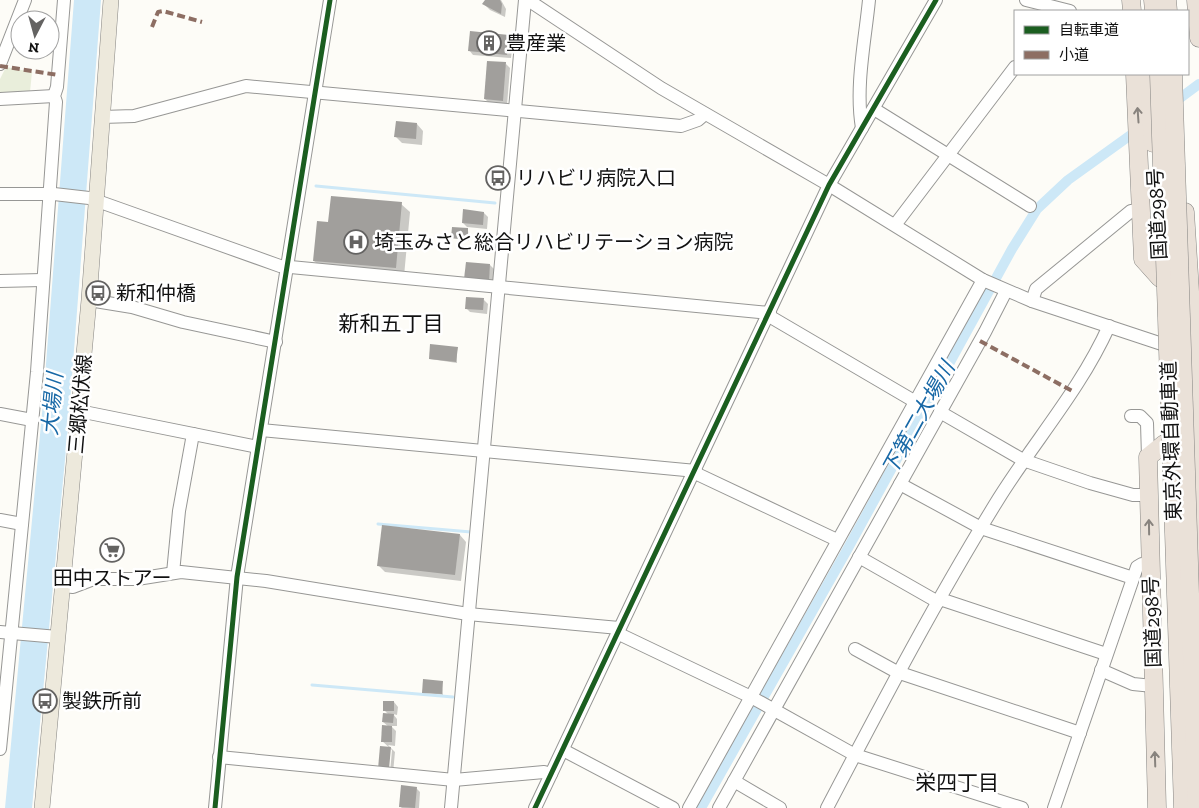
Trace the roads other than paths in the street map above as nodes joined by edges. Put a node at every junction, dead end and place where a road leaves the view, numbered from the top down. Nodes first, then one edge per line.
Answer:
1 (25, 0) edge
2 (64, 0) edge
3 (111, 0) edge
4 (330, 0) edge
5 (526, 0) edge
6 (869, 0) edge
7 (936, 0) edge
8 (1026, 0) edge
9 (1196, 0) edge
10 (1064, 8) edge
11 (1199, 38) edge
12 (0, 64) edge
13 (1014, 68) edge
14 (1158, 75) edge
15 (1173, 75) edge
16 (1179, 75) edge
17 (1140, 76) edge
18 (315, 92) junction
19 (54, 96) junction
20 (0, 98) edge
21 (874, 109) junction
22 (514, 111) junction
23 (705, 114) junction
24 (102, 117) junction
25 (862, 128) junction
26 (948, 155) junction
27 (829, 185) junction
28 (0, 194) edge
29 (52, 194) junction
30 (93, 199) junction
31 (1030, 206) dead end
32 (1141, 210) junction
33 (895, 225) junction
34 (1194, 259) edge
35 (287, 266) junction
36 (1160, 278) junction
37 (42, 280) junction
38 (983, 280) junction
39 (0, 281) edge
40 (497, 286) junction
41 (1006, 291) junction
42 (89, 300) junction
43 (1032, 300) junction
44 (769, 314) junction
45 (1109, 326) junction
46 (276, 342) junction
47 (1162, 343) junction
48 (1196, 356) edge
49 (914, 401) junction
50 (80, 411) junction
51 (940, 412) junction
52 (1197, 413) edge
53 (0, 414) edge
54 (1131, 416) dead end
55 (32, 420) junction
56 (261, 430) junction
57 (193, 434) junction
58 (1164, 444) junction
59 (258, 447) junction
60 (482, 450) junction
61 (1148, 457) junction
62 (1023, 460) junction
63 (695, 472) junction
64 (900, 484) junction
65 (1148, 495) junction
66 (0, 520) edge
67 (22, 524) junction
68 (981, 528) junction
69 (837, 540) junction
70 (859, 557) junction
71 (1150, 565) junction
72 (173, 573) junction
73 (237, 577) junction
74 (1133, 578) junction
75 (62, 586) junction
76 (1199, 590) edge
77 (939, 600) junction
78 (468, 614) junction
79 (618, 631) junction
80 (8, 632) edge
81 (53, 636) junction
82 (855, 649) dead end
83 (1106, 654) junction
84 (1101, 670) junction
85 (897, 672) junction
86 (1153, 686) junction
87 (751, 697) junction
88 (774, 710) junction
89 (1080, 733) junction
90 (0, 749) edge
91 (563, 750) junction
92 (855, 755) junction
93 (220, 757) junction
94 (551, 774) junction
95 (454, 780) junction
96 (734, 782) junction
97 (42, 808) edge
98 (215, 808) edge
99 (451, 808) edge
100 (535, 808) edge
101 (673, 808) edge
102 (689, 808) edge
103 (719, 808) edge
104 (780, 808) edge
105 (827, 808) edge
106 (1022, 808) edge
107 (1054, 808) edge
108 (1157, 808) edge
109 (1175, 808) edge
110 (1183, 808) edge
111 (1196, 808) edge

1 - 12 street
2 - 19 street
3 - 24 main road, 三郷松伏線
4 - 18 street
5 - 22 street
5 - 23 street
6 - 25 street
7 - 21 street
8 - 10 street
9 - 11 highway
13 - 26 street
14 - 110 highway, 東京外環自動車道, bridge
15 - 111 highway, 東京外環自動車道, bridge
16 - 34 highway, 国道298号
32 -> 17 highway
17 - 36 highway, 国道298号
18 - 22 street
18 - 24 street
18 - 35 street
19 - 20 street
19 - 29 street
21 - 25 street
21 - 26 street
22 - 23 street
22 - 40 street
23 - 27 street
24 - 30 main road, 三郷松伏線
25 - 27 street
26 - 31 street
26 - 33 street
27 - 33 street
27 - 44 street
28 - 29 street
29 - 30 street
29 - 37 street
30 - 35 street
30 - 42 main road, 三郷松伏線
32 - 36 highway
32 - 43 street
33 - 38 street
34 - 48 highway, 国道298号
35 - 40 street
35 - 46 street
36 - 47 highway, 国道298号
37 - 39 street
37 - 55 street
38 - 41 street
38 - 49 street
40 - 44 street
40 - 60 street
41 - 43 street
41 - 51 street
42 - 46 street
42 - 50 main road, 三郷松伏線
43 - 45 street
44 - 49 street
44 - 63 street
45 - 47 street
45 - 62 street
46 - 56 street
47 - 48 street
47 - 58 highway, 国道298号
48 - 52 highway, 国道298号
49 - 69 street
50 - 57 street
50 - 75 main road, 三郷松伏線
51 - 62 street
51 - 64 street
52 - 76 highway, 国道298号
53 - 55 street
54 - 61 street
55 - 67 street
56 - 59 street
56 - 60 street
57 - 59 street
57 - 72 street
58 - 61 highway
58 - 109 highway, 国道298号
59 - 73 street
60 - 63 street
60 - 78 street
61 - 65 highway, 国道298号
62 - 65 street
62 - 68 street
63 - 69 street
63 - 79 street
64 - 68 street
64 - 70 street
71 -> 65 highway, 国道298号
66 - 67 street
67 - 80 street
68 - 74 street
68 - 77 street
69 - 87 street
70 - 77 street
70 - 88 street
71 - 74 street
71 - 86 highway, 国道298号
72 - 73 street
72 - 75 street
73 - 78 street
73 - 93 street
74 - 83 street
75 - 81 main road, 三郷松伏線
77 - 83 street
77 - 85 street
78 - 79 street
78 - 95 street
79 - 87 street
79 - 91 street
80 - 81 street
80 - 90 street
81 - 97 main road, 三郷松伏線
82 - 85 street
83 - 84 street
84 - 86 street
84 - 89 street
85 - 89 street
85 - 92 street
108 -> 86 highway, 国道298号
87 - 88 street
87 - 102 street
88 - 92 street
88 - 96 street
89 - 107 street
91 - 94 street
91 - 101 street
92 - 105 street
92 - 106 street
93 - 95 street
93 - 98 street
94 - 95 street
94 - 100 street
95 - 99 street
96 - 103 street
96 - 104 street

